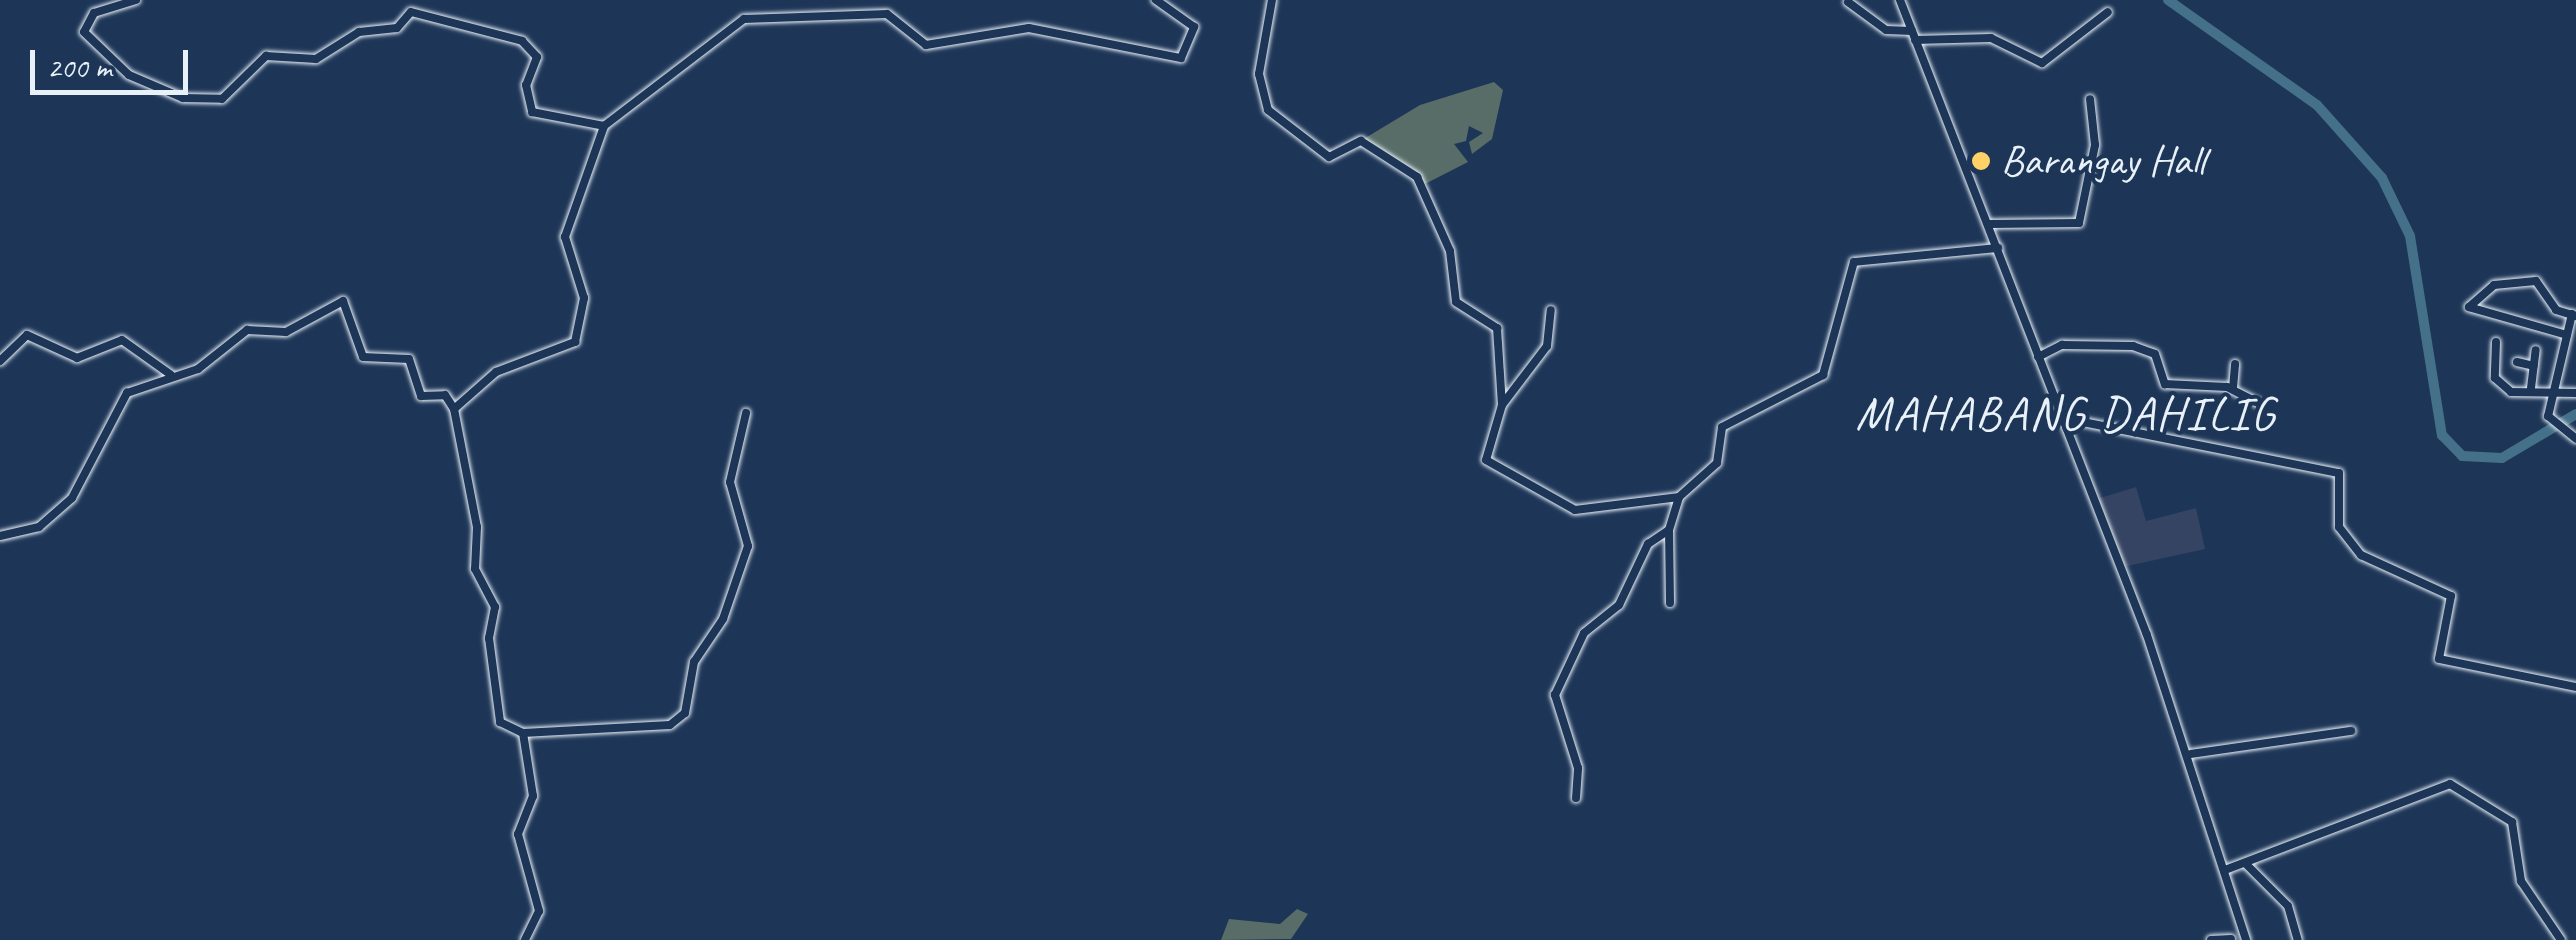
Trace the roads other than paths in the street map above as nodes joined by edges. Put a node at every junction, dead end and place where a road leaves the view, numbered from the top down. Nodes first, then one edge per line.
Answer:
1 (136, 0) edge
2 (1156, 0) edge
3 (1272, 0) edge
4 (1900, 0) edge
5 (1848, 2) dead end
6 (2108, 12) dead end
7 (1913, 35) junction
8 (2090, 99) dead end
9 (604, 126) junction
10 (1990, 224) junction
11 (1998, 248) junction
12 (1551, 310) dead end
13 (2574, 315) edge
14 (2567, 335) junction
15 (2496, 342) dead end
16 (2536, 350) dead end
17 (2565, 351) junction
18 (2576, 354) edge
19 (2038, 357) junction
20 (0, 361) edge
21 (2518, 362) dead end
22 (2235, 364) dead end
23 (2534, 366) junction
24 (171, 376) junction
25 (2233, 388) junction
26 (2532, 388) junction
27 (2560, 389) junction
28 (2576, 393) edge
29 (2259, 403) dead end
30 (1502, 405) junction
31 (454, 409) junction
32 (746, 413) dead end
33 (2063, 418) junction
34 (2576, 439) edge
35 (1679, 497) junction
36 (1669, 530) junction
37 (0, 536) edge
38 (1670, 603) dead end
39 (2576, 686) edge
40 (2351, 731) dead end
41 (522, 733) junction
42 (2191, 754) junction
43 (1576, 798) dead end
44 (2246, 864) junction
45 (2225, 870) junction
46 (2240, 939) edge
47 (525, 940) edge
48 (2211, 940) edge
49 (2298, 940) edge
50 (2561, 940) edge

1 - 9 street
2 - 9 street
3 - 30 street
4 - 7 street
5 - 7 street
6 - 7 street
7 - 10 street
8 - 10 street
9 - 31 street
10 - 11 street
11 - 19 street
11 - 35 street
12 - 30 street
13 - 14 street
13 - 14 street
14 - 17 street
15 - 26 street
16 - 23 street
17 - 18 street
17 - 27 street
19 - 25 street
19 - 33 street
20 - 24 street
21 - 23 street
22 - 25 street
23 - 26 street
24 - 31 street
24 - 37 street
25 - 29 street
26 - 27 street
27 - 28 street
27 - 34 street
30 - 35 street
31 - 41 street
32 - 41 street
33 - 39 street
33 - 42 street
35 - 36 street
36 - 38 street
36 - 43 street
40 - 42 street
41 - 47 street
42 - 45 street
44 - 45 street
44 - 49 street
44 - 50 street
45 - 46 street
46 - 48 street

